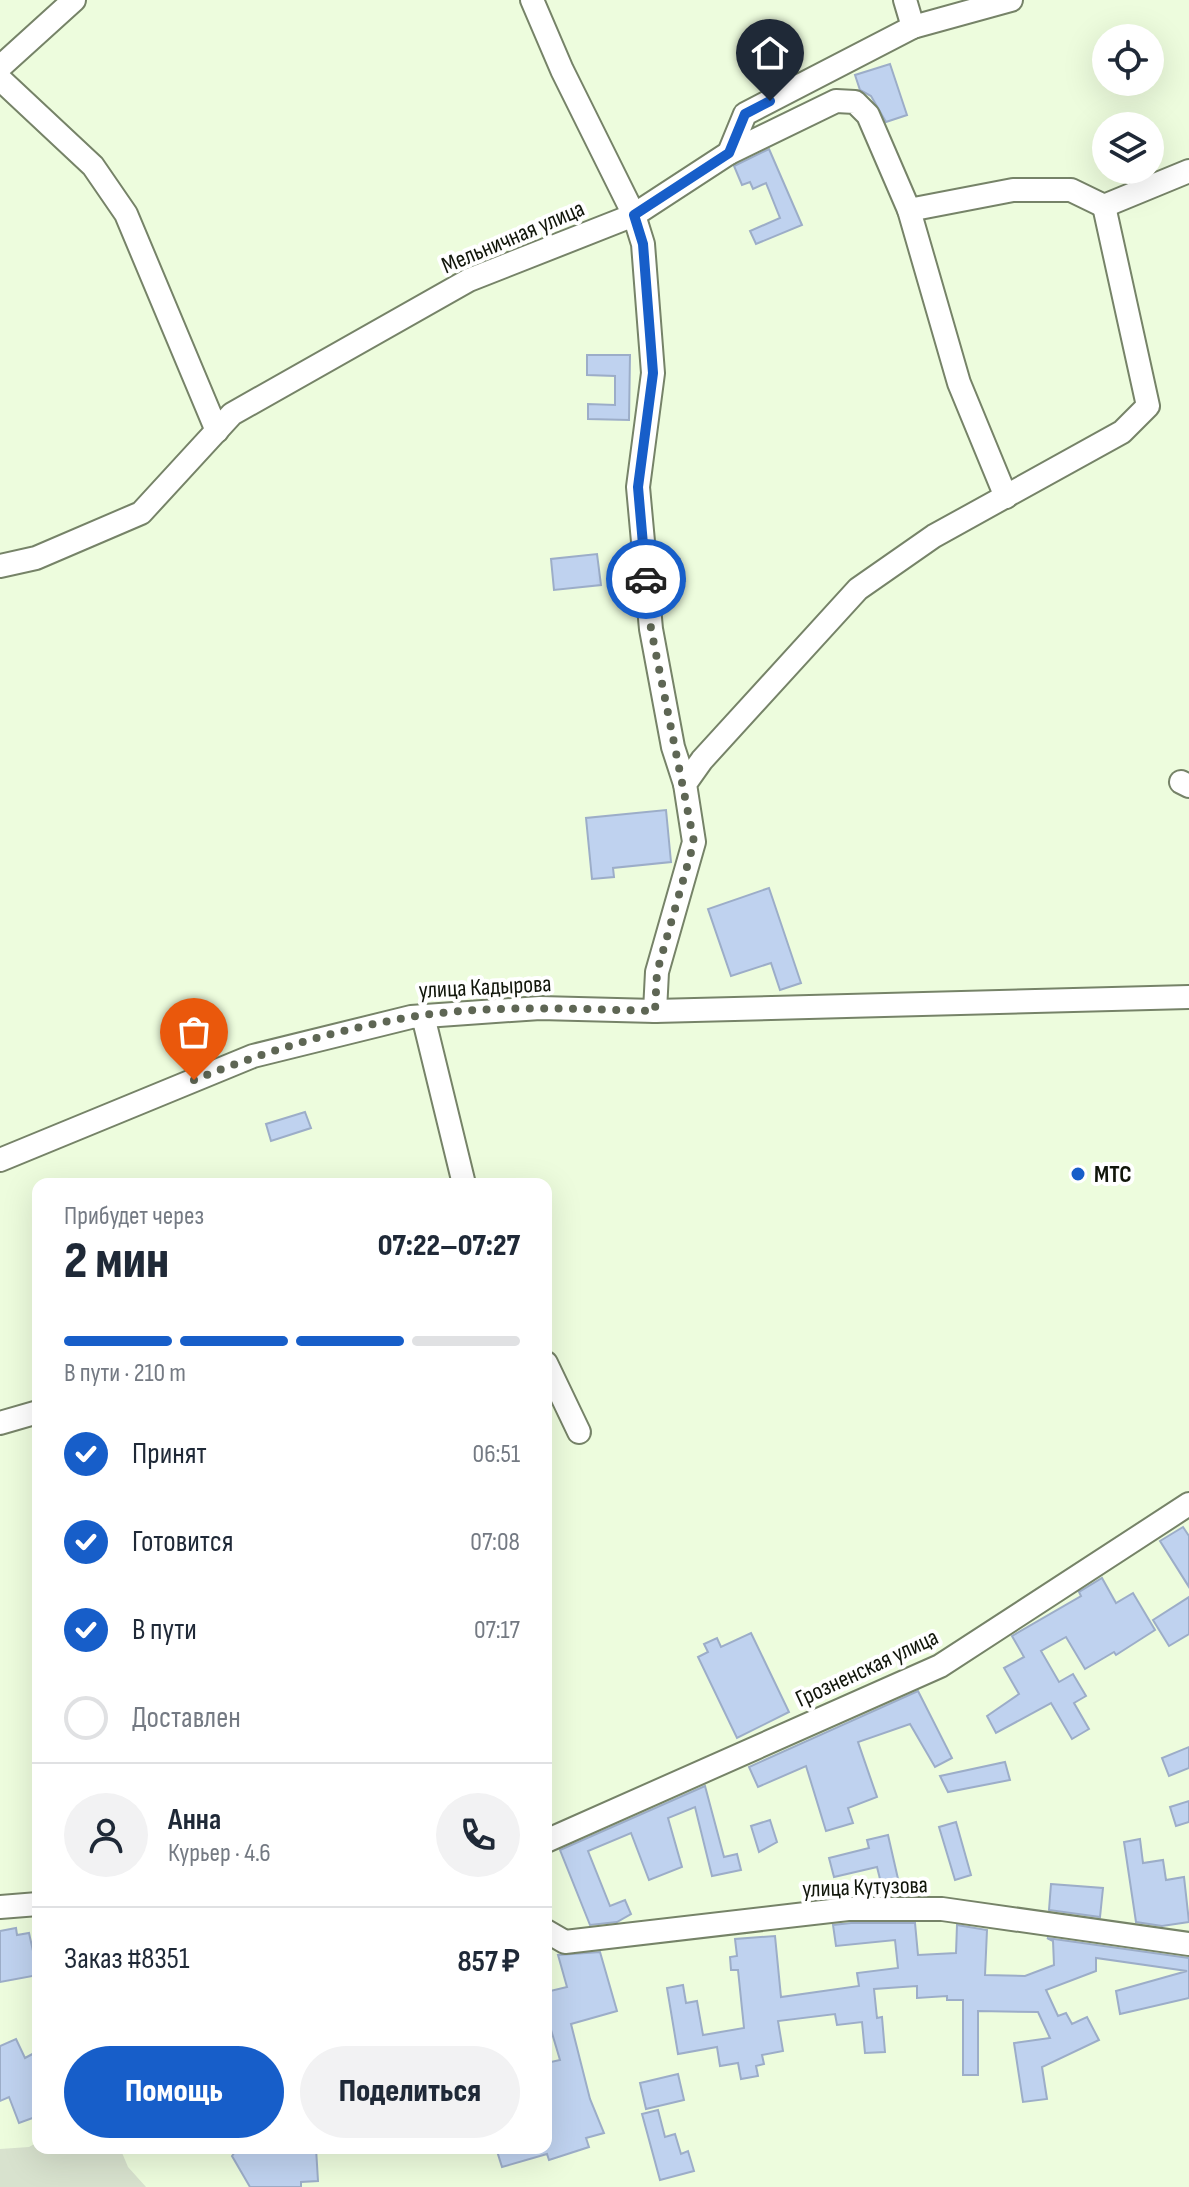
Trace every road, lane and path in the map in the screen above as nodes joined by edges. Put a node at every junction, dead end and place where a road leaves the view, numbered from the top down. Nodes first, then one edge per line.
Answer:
1 (74, 0) edge
2 (532, 0) edge
3 (905, 0) edge
4 (1011, 0) edge
5 (913, 27) junction
6 (0, 67) edge
7 (0, 79) edge
8 (729, 153) junction
9 (1189, 171) edge
10 (1104, 206) junction
11 (909, 210) junction
12 (634, 215) junction
13 (217, 431) junction
14 (1006, 497) junction
15 (0, 566) edge
16 (685, 784) junction
17 (1189, 997) edge
18 (655, 1011) junction
19 (423, 1016) junction
20 (0, 1160) edge
21 (463, 1178) edge
22 (552, 1376) edge
23 (32, 1414) edge
24 (0, 1423) edge
25 (579, 1432) dead end
26 (1189, 1504) edge
27 (552, 1838) edge
28 (32, 1904) edge
29 (0, 1907) edge
30 (552, 1934) edge
31 (1189, 1944) edge

1 - 6 street
2 - 12 street
3 - 5 street
4 - 5 street
5 - 8 street
7 - 13 street
8 - 11 street, Мельничная улица
8 - 12 street, Мельничная улица
9 - 10 street
10 - 11 street
10 - 14 street
11 - 14 street
12 - 13 street, Мельничная улица
12 - 16 street
13 - 15 street, Мельничная улица
14 - 16 street
16 - 18 street
17 - 18 street, улица Кадырова
18 - 19 street, улица Кадырова
19 - 20 street, улица Кадырова
19 - 21 street
22 - 25 street
23 - 24 street
26 - 27 street, Грозненская улица
28 - 29 street
30 - 31 street, улица Кутузова

